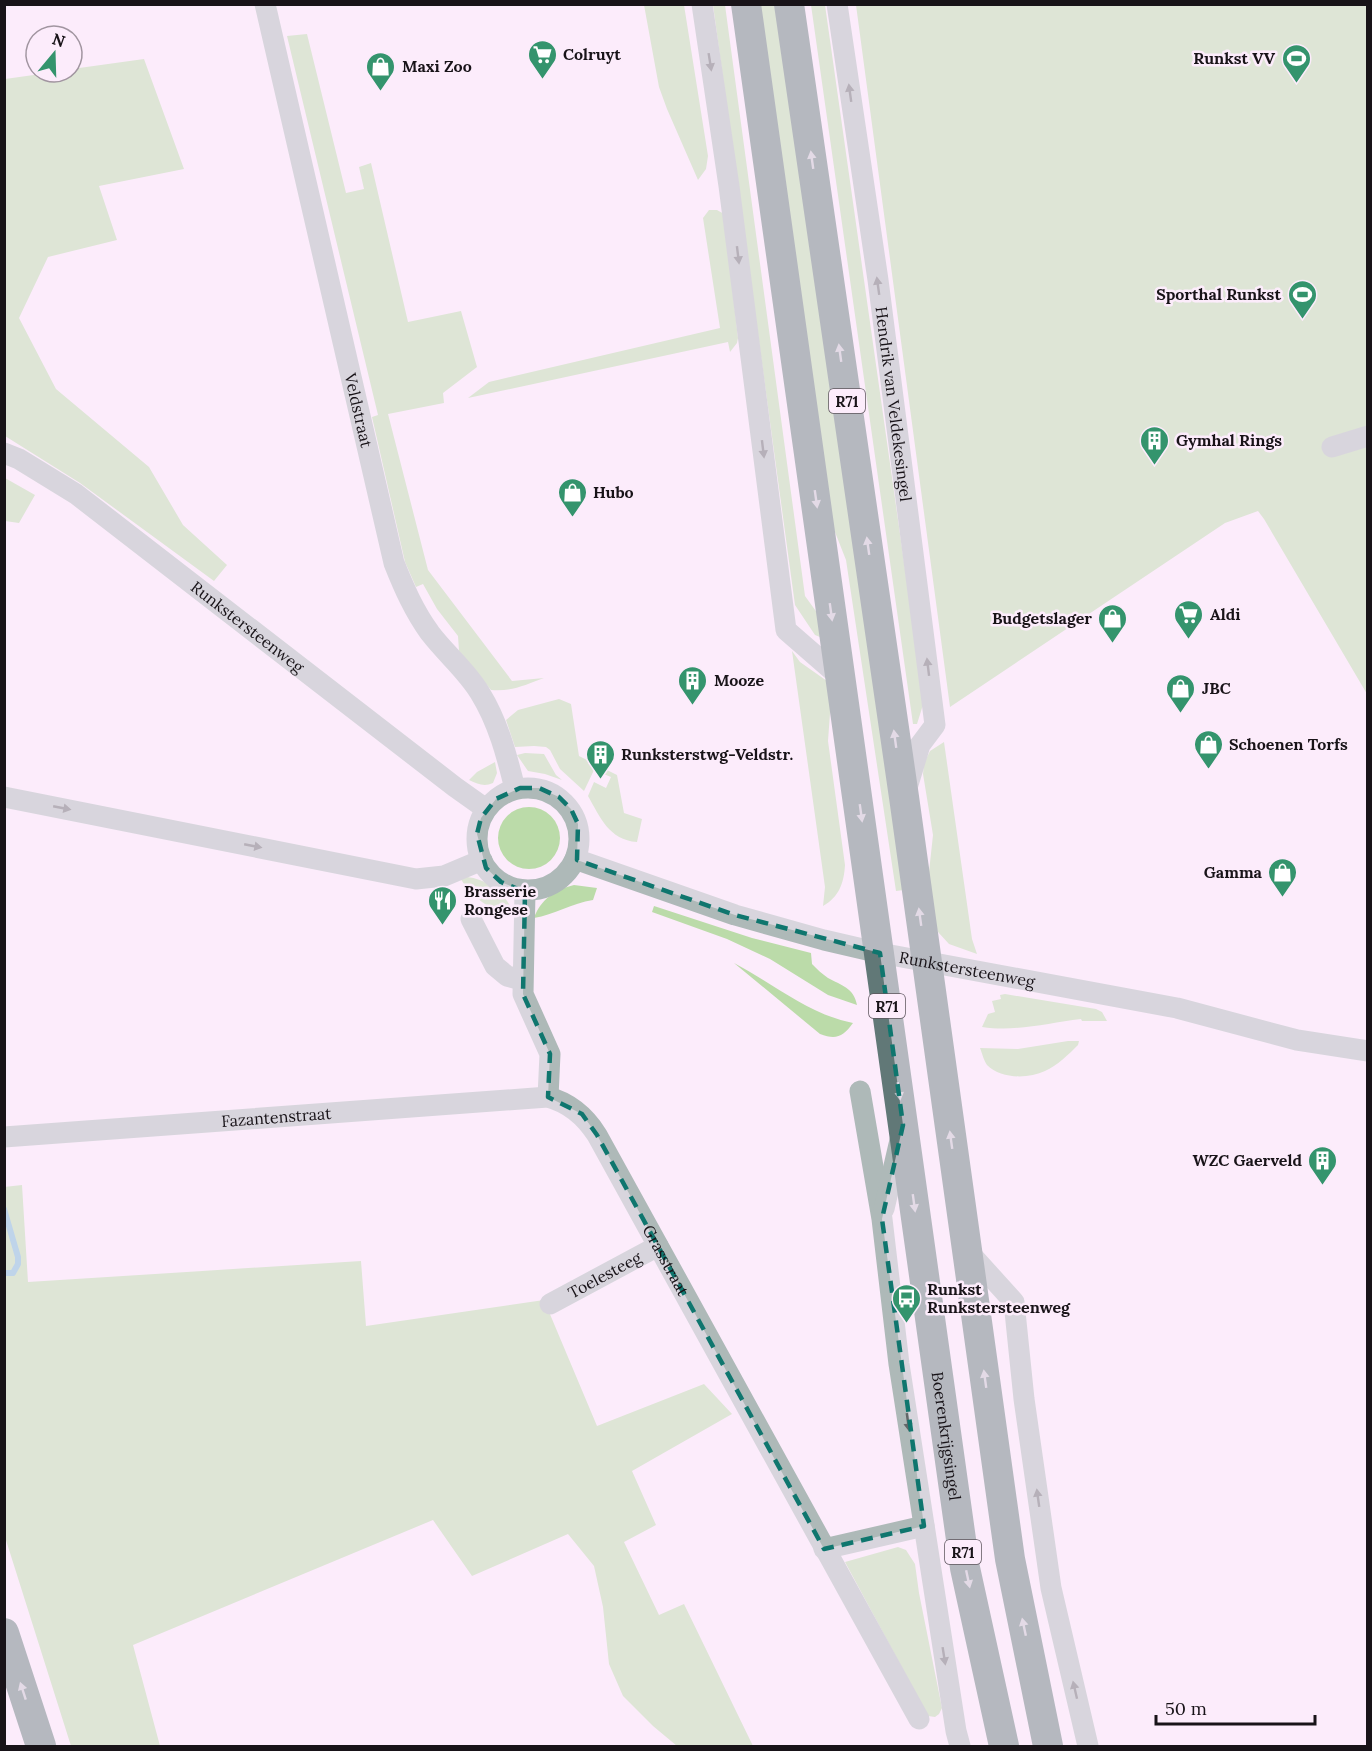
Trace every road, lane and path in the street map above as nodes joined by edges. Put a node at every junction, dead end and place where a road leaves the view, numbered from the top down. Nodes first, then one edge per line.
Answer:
1 (265, 4) edge
2 (702, 4) edge
3 (746, 4) edge
4 (789, 4) edge
5 (837, 4) edge
6 (1368, 436) edge
7 (1332, 447) dead end
8 (4, 453) edge
9 (840, 677) junction
10 (514, 789) junction
11 (4, 797) edge
12 (904, 797) junction
13 (486, 809) junction
14 (575, 859) junction
15 (482, 860) junction
16 (525, 891) junction
17 (471, 919) dead end
18 (880, 953) junction
19 (926, 962) junction
20 (522, 980) junction
21 (1368, 1051) edge
22 (860, 1091) dead end
23 (548, 1097) junction
24 (903, 1125) junction
25 (4, 1137) edge
26 (882, 1219) junction
27 (658, 1246) junction
28 (966, 1250) junction
29 (550, 1304) dead end
30 (924, 1527) junction
31 (824, 1550) junction
32 (4, 1633) edge
33 (919, 1719) dead end
34 (41, 1746) edge
35 (960, 1746) edge
36 (1004, 1746) edge
37 (1048, 1746) edge
38 (1088, 1746) edge

1 - 10 street, Veldstraat
2 -> 9 street
3 -> 9 highway, R71
12 -> 4 highway, Hendrik van Veldekesingel / R71
12 -> 5 street, Hendrik van Veldekesingel
6 - 7 street
8 - 13 street, Runkstersteenweg
9 -> 18 highway, R71
10 - 13 street
10 - 14 street
11 -> 15 street
19 -> 12 highway, Hendrik van Veldekesingel / R71
13 - 15 street
14 - 16 street
14 - 18 street, Runkstersteenweg
15 - 16 street
16 - 20 street
17 - 20 street
18 - 19 street, Runkstersteenweg
18 -> 24 highway, Boerenkrijgsingel / R71
19 - 21 street, Runkstersteenweg
28 -> 19 highway, R71
20 - 23 street
22 - 26 street, Boerenkrijgsingel
23 - 25 street, Fazantenstraat
23 - 27 street, Grasstraat
24 - 26 street, Boerenkrijgsingel
24 -> 36 highway, Boerenkrijgsingel / R71
26 -> 30 street, Boerenkrijgsingel
27 - 29 street, Toelesteeg
27 - 31 street, Grasstraat
37 -> 28 highway, R71
38 -> 28 street
30 - 31 street
30 -> 35 street, Boerenkrijgsingel
31 - 33 street, Grasstraat
34 -> 32 highway

